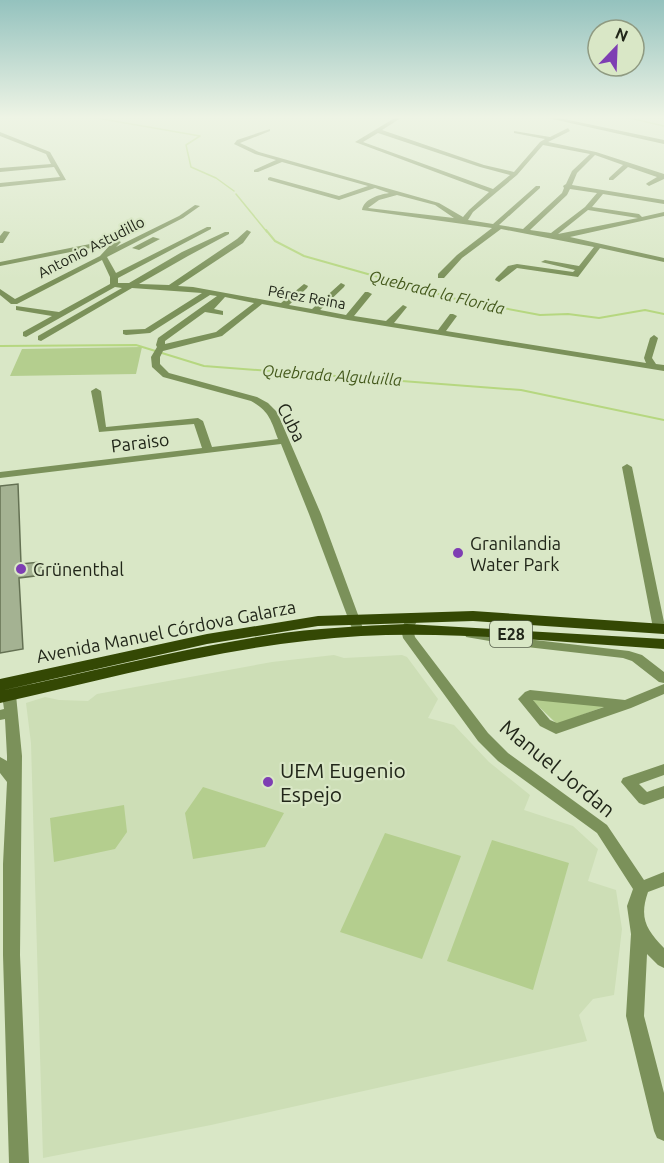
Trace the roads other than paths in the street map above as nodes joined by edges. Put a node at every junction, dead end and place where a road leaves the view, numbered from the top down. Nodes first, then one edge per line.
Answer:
1 (317, 170) edge
2 (435, 170) edge
3 (501, 170) edge
4 (518, 170) edge
5 (575, 170) edge
6 (620, 170) edge
7 (647, 170) edge
8 (60, 172) joint
9 (515, 174) junction
10 (664, 176) edge
11 (0, 177) edge
12 (270, 179) dead end
13 (610, 179) dead end
14 (648, 184) dead end
15 (0, 185) edge
16 (374, 186) junction
17 (566, 186) junction
18 (538, 187) dead end
19 (495, 192) junction
20 (602, 192) junction
21 (401, 194) junction
22 (664, 202) edge
23 (197, 206) dead end
24 (587, 208) junction
25 (664, 214) edge
26 (646, 217) junction
27 (464, 221) junction
28 (497, 227) junction
29 (209, 228) dead end
30 (524, 231) junction
31 (6, 232) dead end
32 (247, 232) dead end
33 (227, 233) dead end
34 (552, 236) junction
35 (561, 237) junction
36 (156, 239) dead end
37 (0, 241) edge
38 (599, 245) junction
39 (242, 249) dead end
40 (104, 259) junction
41 (664, 260) edge
42 (537, 261) dead end
43 (0, 264) edge
44 (579, 268) junction
45 (441, 276) dead end
46 (499, 280) dead end
47 (114, 281) junction
48 (341, 285) dead end
49 (131, 286) junction
50 (173, 286) junction
51 (304, 286) dead end
52 (184, 288) junction
53 (0, 291) edge
54 (210, 292) junction
55 (368, 294) dead end
56 (225, 295) junction
57 (259, 303) junction
58 (283, 306) junction
59 (403, 307) dead end
60 (19, 308) dead end
61 (314, 312) junction
62 (220, 313) dead end
63 (59, 315) junction
64 (453, 316) dead end
65 (348, 318) junction
66 (388, 324) junction
67 (126, 332) dead end
68 (441, 332) junction
69 (26, 334) dead end
70 (41, 338) dead end
71 (654, 338) dead end
72 (164, 347) junction
73 (653, 366) junction
74 (664, 368) edge
75 (96, 392) dead end
76 (284, 441) junction
77 (208, 450) junction
78 (627, 466) dead end
79 (0, 475) edge
80 (411, 623) junction
81 (356, 625) junction
82 (455, 631) junction
83 (662, 634) edge
84 (664, 679) edge
85 (664, 688) edge
86 (3, 692) edge
87 (626, 705) junction
88 (6, 714) edge
89 (4, 769) edge
90 (664, 769) edge
91 (664, 792) edge
92 (5, 836) edge
93 (664, 879) edge
94 (641, 888) junction
95 (640, 934) junction
96 (664, 960) edge
97 (5, 979) edge
98 (664, 1131) edge
99 (19, 1163) edge

1 - 16 street
2 - 19 street
3 - 9 street
4 - 9 street
5 - 17 street
6 - 13 street
7 - 10 street
8 - 11 street
8 - 15 street
9 - 19 street
10 - 14 street
12 - 16 street
16 - 21 street
17 - 20 street
17 - 30 street
18 - 28 street
19 - 27 street
20 - 22 street
20 - 24 street
21 - 27 street
21 - 27 street
23 - 40 street, Antonio Astudillo
24 - 26 street
24 - 34 street
25 - 26 street
26 - 35 street
27 - 28 street
28 - 30 street
28 - 45 street
29 - 47 street
30 - 34 street
31 - 37 street
32 - 50 street
33 - 49 street
34 - 35 street
35 - 38 street
36 - 40 street
38 - 41 street
38 - 44 street
39 - 52 street
40 - 43 street
40 - 47 street
40 - 53 street, Antonio Astudillo
42 - 44 street
44 - 46 street
47 - 49 street, Pérez Reina
47 - 63 street
48 - 61 street
49 - 50 street, Pérez Reina
49 - 70 street
50 - 52 street, Pérez Reina
51 - 58 street
52 - 54 street, Pérez Reina
54 - 56 street, Pérez Reina
54 - 67 street
55 - 65 street
56 - 57 street, Pérez Reina
56 - 62 street
56 - 72 street
57 - 58 street, Pérez Reina
57 - 72 street
58 - 61 street, Pérez Reina
59 - 66 street
60 - 63 street
61 - 65 street, Pérez Reina
63 - 69 street
64 - 68 street
65 - 66 street, Pérez Reina
66 - 68 street, Pérez Reina
68 - 73 street, Pérez Reina
71 - 73 street
72 - 76 street, Cuba
73 - 74 street, Pérez Reina
75 - 77 street
76 - 77 street, Paraiso
76 - 81 street, Cuba
77 - 79 street, Paraiso
78 - 83 street
80 - 81 main road, Avenida Manuel Córdova Galarza / E28
80 - 82 main road, Avenida Manuel Córdova Galarza / E28
80 - 83 main road, Avenida Manuel Córdova Galarza / E28
80 - 94 street, Manuel Jordan
81 - 86 main road, Avenida Manuel Córdova Galarza / E28
82 - 83 main road, Avenida Manuel Córdova Galarza / E28
82 - 84 street
85 - 87 street
86 - 88 street
87 - 87 street
88 - 89 street
89 - 92 street
90 - 91 street
92 - 97 street
93 - 94 street
94 - 95 street
95 - 96 street
95 - 98 street
97 - 99 street

